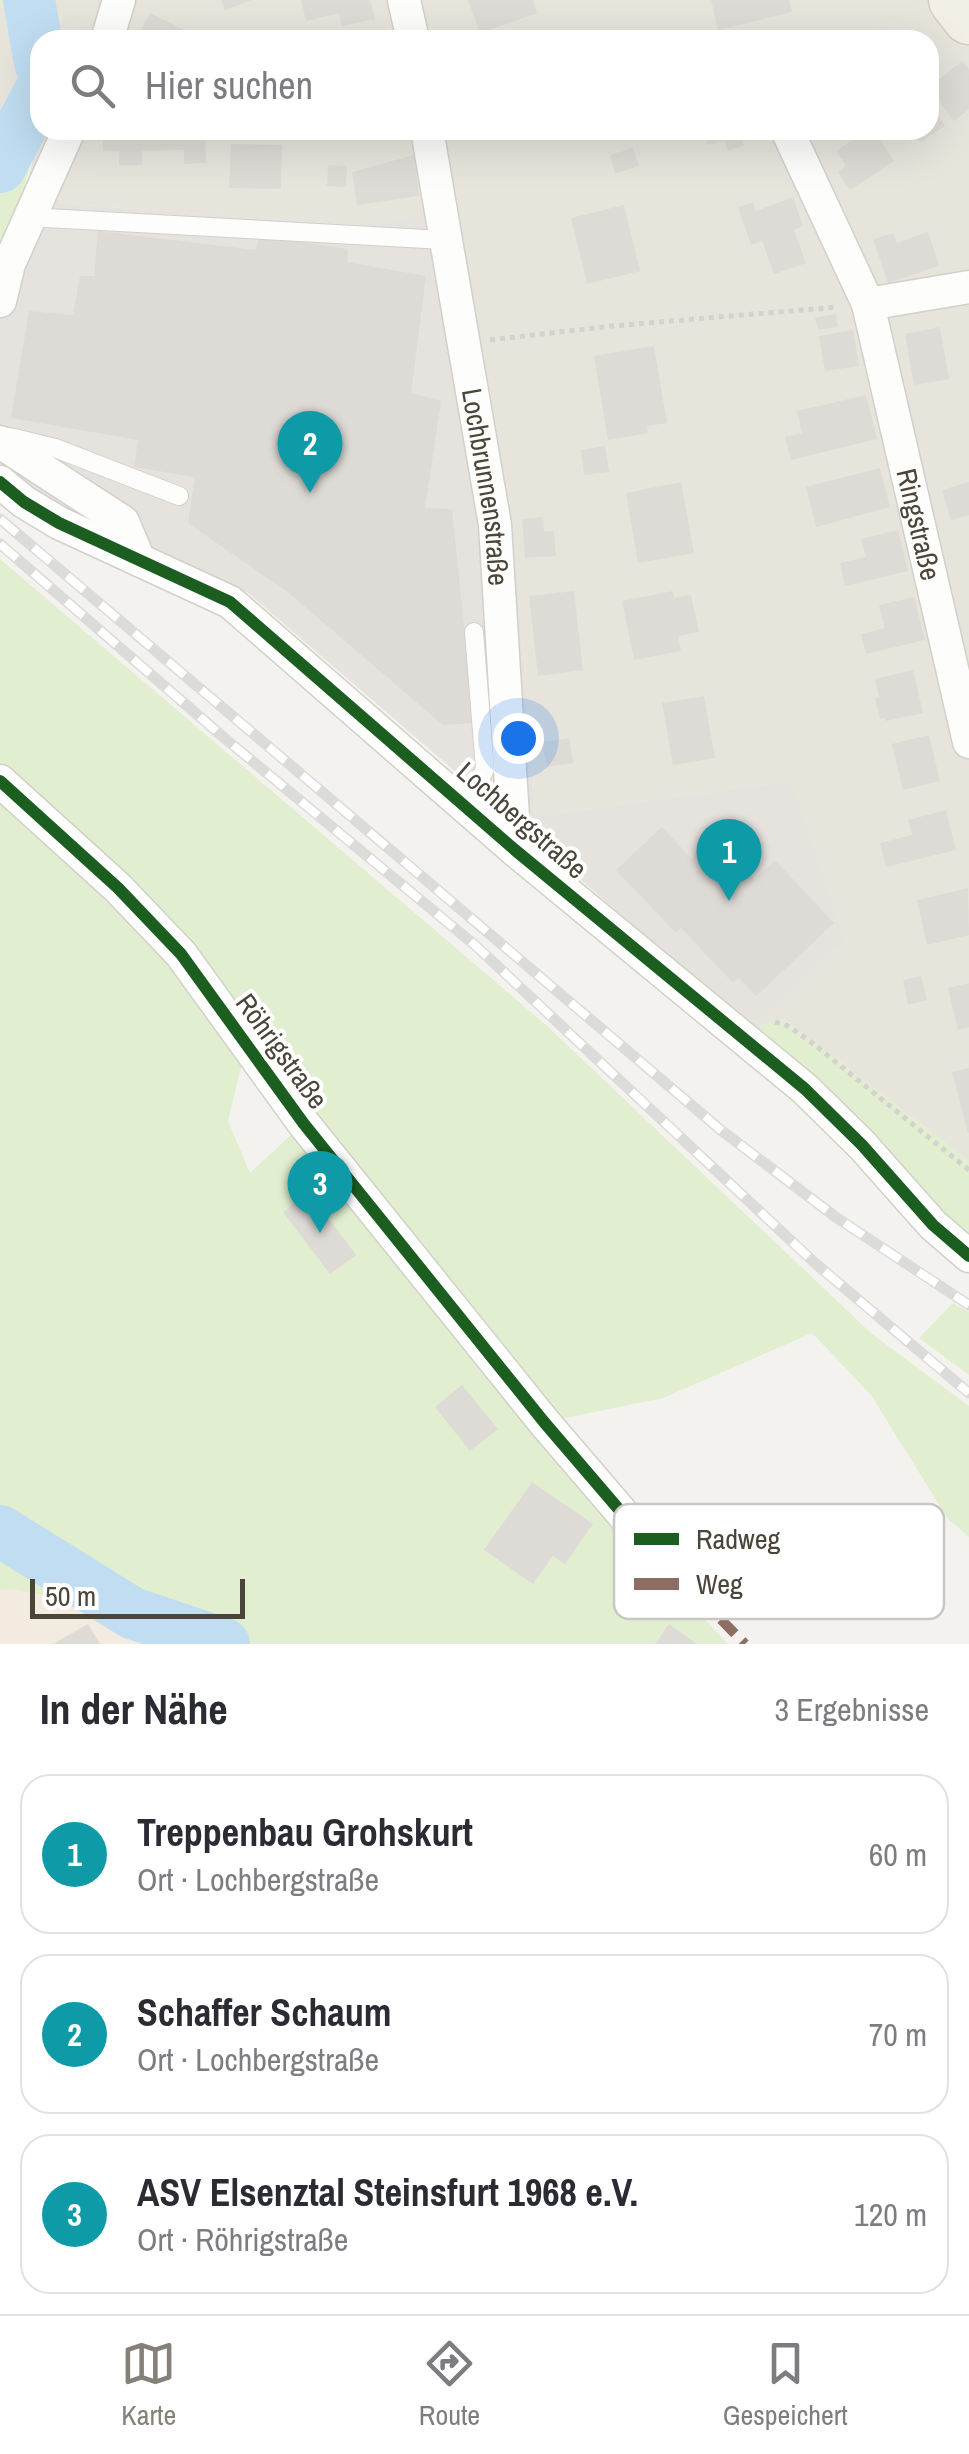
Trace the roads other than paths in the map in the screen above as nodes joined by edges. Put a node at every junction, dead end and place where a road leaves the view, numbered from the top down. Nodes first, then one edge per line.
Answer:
1 (119, 0) edge
2 (404, 0) edge
3 (955, 0) edge
4 (969, 18) edge
5 (110, 30) edge
6 (412, 30) edge
7 (64, 140) edge
8 (429, 140) edge
9 (792, 140) edge
10 (28, 217) junction
11 (444, 240) junction
12 (969, 286) edge
13 (0, 301) edge
14 (868, 304) junction
15 (0, 438) edge
16 (12, 492) edge
17 (179, 496) dead end
18 (139, 560) junction
19 (474, 632) dead end
20 (969, 742) edge
21 (7, 794) edge
22 (468, 806) junction
23 (515, 850) junction
24 (969, 1256) edge
25 (615, 1504) edge

1 - 5 street
2 - 6 street
3 - 4 main road
7 - 10 street
8 - 11 street, Lochbrunnenstraße
9 - 14 street, Ringstraße
10 - 11 lane
10 - 13 street
11 - 23 street, Lochbrunnenstraße
12 - 14 street
14 - 20 street, Ringstraße
15 - 17 lane
15 - 18 street
16 - 18 street, Lochbergstraße
18 - 22 street, Lochbergstraße
19 - 22 lane
21 - 25 street, Röhrigstraße
22 - 23 street, Lochbergstraße
23 - 24 street, Lochbergstraße

